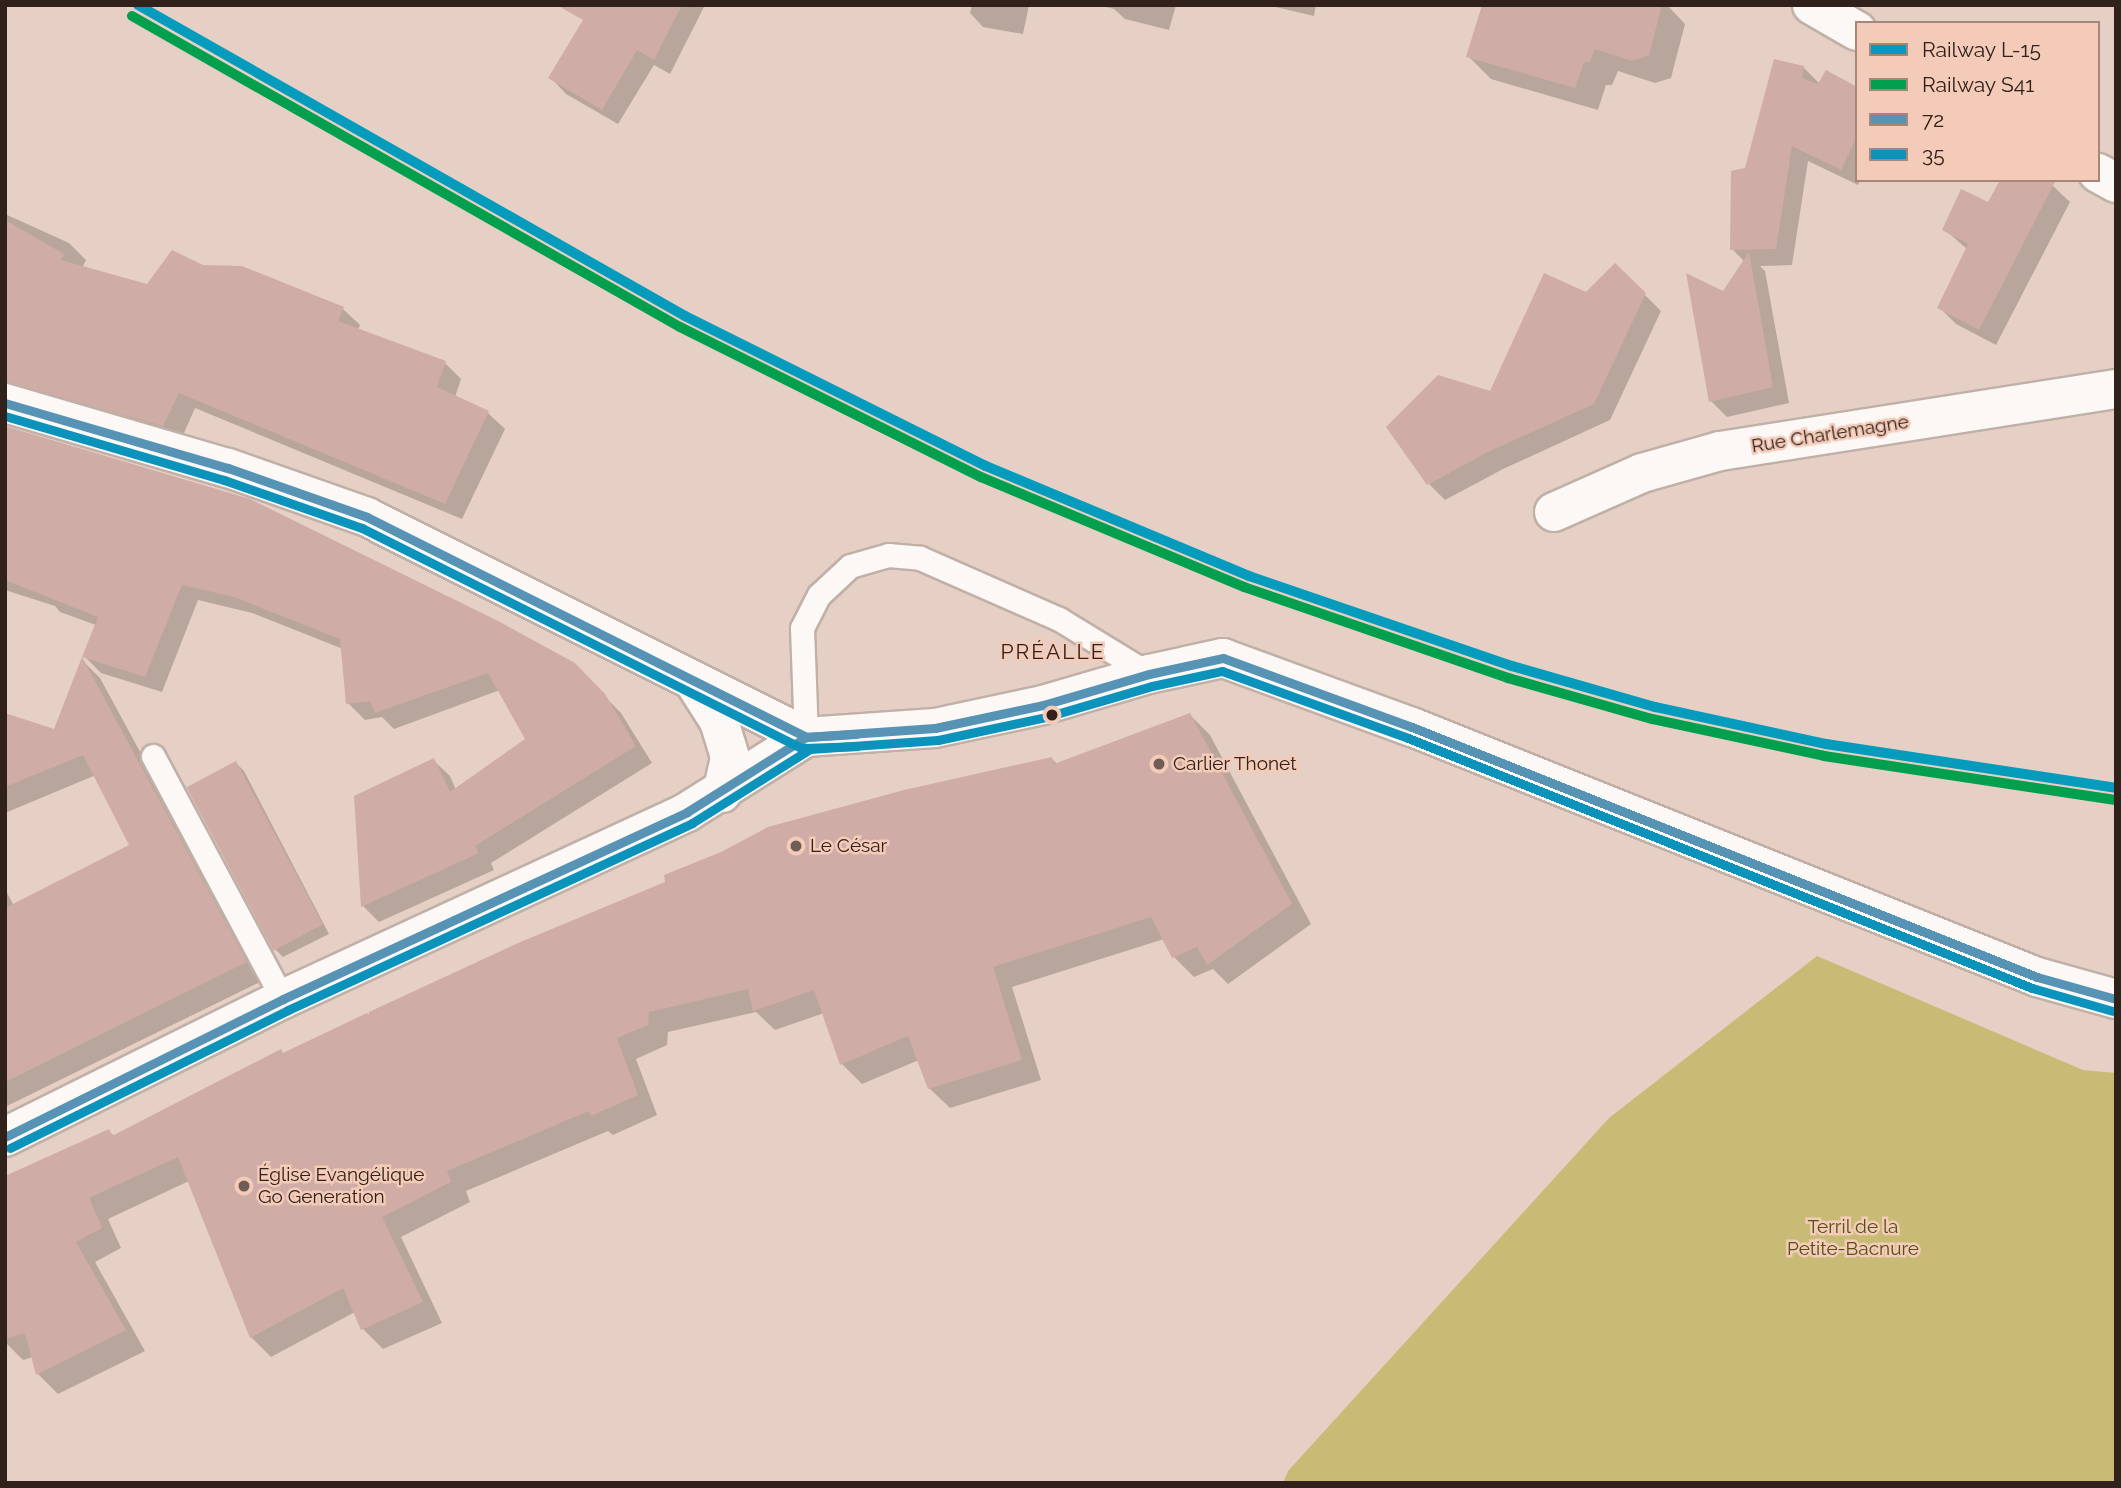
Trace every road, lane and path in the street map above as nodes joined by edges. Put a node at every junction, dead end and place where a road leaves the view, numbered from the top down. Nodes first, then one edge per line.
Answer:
1 (1812, 5) edge
2 (1855, 30) edge
3 (2100, 174) edge
4 (2116, 183) edge
5 (2116, 389) edge
6 (5, 403) edge
7 (1554, 512) dead end
8 (1149, 674) junction
9 (696, 685) junction
10 (806, 737) junction
11 (153, 756) dead end
12 (722, 793) junction
13 (283, 999) junction
14 (2116, 999) edge
15 (5, 1137) edge

1 - 2 street
3 - 4 street
5 - 7 street, Rue Charlemagne
6 - 9 street
8 - 10 street
8 - 10 lane
8 - 14 street
9 - 10 street
9 - 12 street
10 - 12 street
11 - 13 lane
12 - 13 street
13 - 15 street

